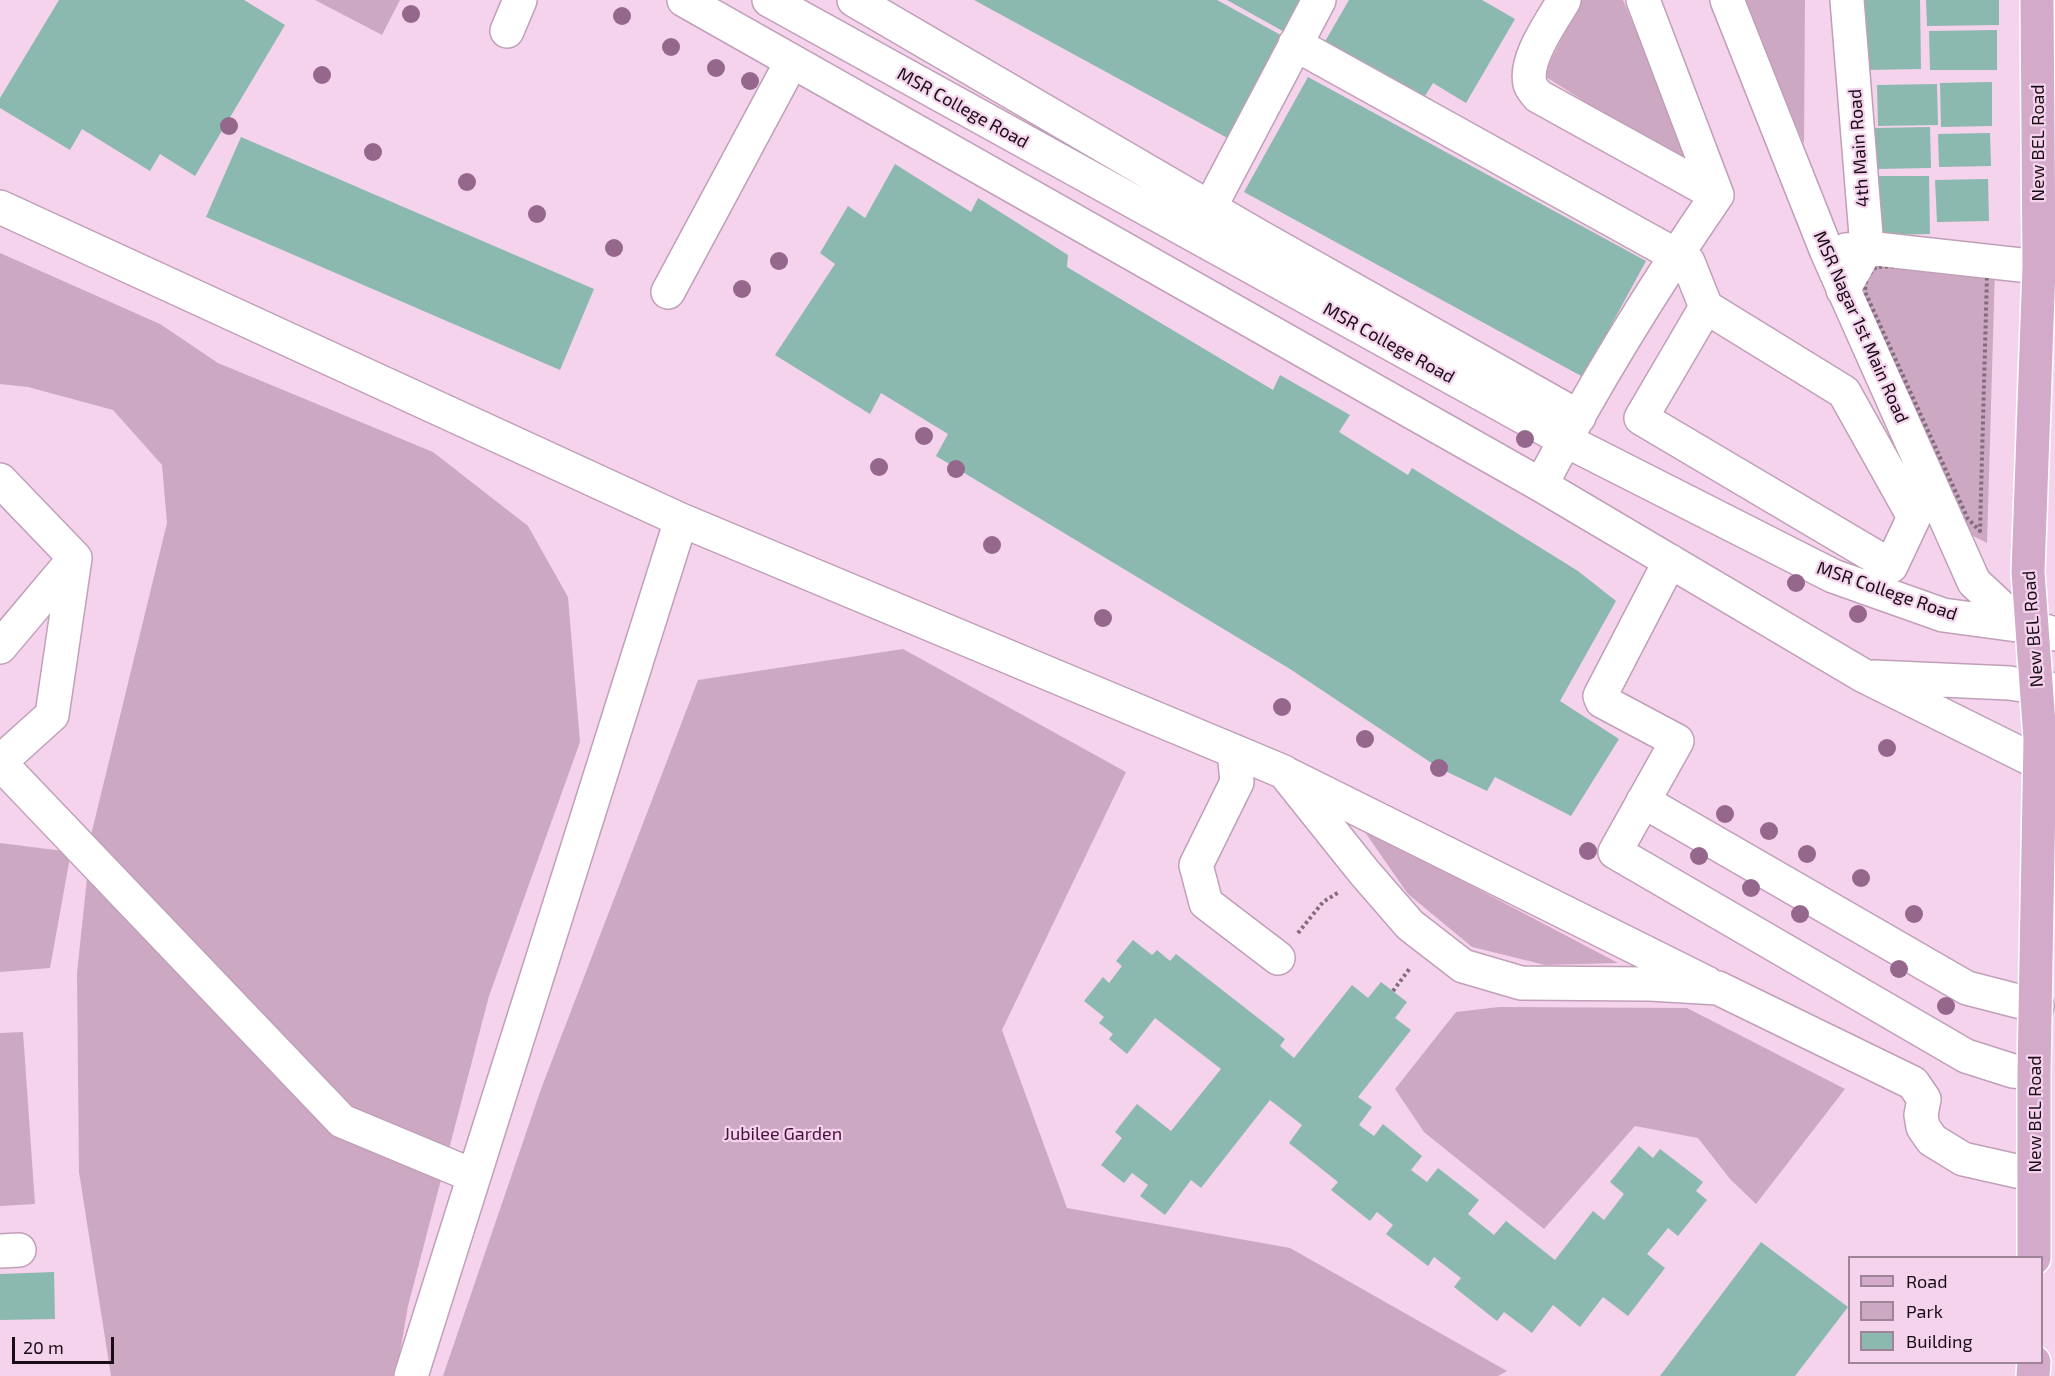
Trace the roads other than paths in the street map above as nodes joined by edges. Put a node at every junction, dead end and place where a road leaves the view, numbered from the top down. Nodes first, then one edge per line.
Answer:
1 (520, 0) edge
2 (684, 0) edge
3 (769, 0) edge
4 (854, 0) edge
5 (1319, 0) edge
6 (1564, 0) edge
7 (1643, 0) edge
8 (1727, 0) edge
9 (1847, 0) edge
10 (2037, 0) edge
11 (507, 30) dead end
12 (1295, 44) junction
13 (792, 61) junction
14 (1717, 195) junction
15 (0, 207) edge
16 (1210, 207) junction
17 (1867, 248) junction
18 (1827, 252) junction
19 (1675, 256) junction
20 (2039, 267) junction
21 (1843, 290) junction
22 (668, 292) dead end
23 (1706, 307) junction
24 (1572, 428) junction
25 (0, 480) edge
26 (1541, 485) junction
27 (681, 520) junction
28 (75, 558) junction
29 (1670, 561) junction
30 (2043, 631) edge
31 (0, 647) edge
32 (1864, 676) junction
33 (2046, 688) edge
34 (1234, 752) junction
35 (0, 763) edge
36 (2039, 763) junction
37 (1284, 772) junction
38 (1643, 801) junction
39 (1278, 958) road end
40 (1718, 988) junction
41 (2037, 1006) junction
42 (2034, 1073) junction
43 (2034, 1175) junction
44 (474, 1176) junction
45 (2034, 1256) edge
46 (411, 1376) edge

1 - 11 street
2 - 13 street
3 - 24 street, MSR College Road
4 - 16 street
5 - 12 street
6 - 14 street
7 - 14 street
8 - 18 street, MSR Nagar 1st Main Road
9 - 17 street, 4th Main Road
10 - 20 main road, New BEL Road
12 - 16 street
12 - 19 street
13 - 22 street
13 - 26 street
14 - 19 street
15 - 27 street
16 - 24 street
17 - 18 street
17 - 20 street
17 - 21 street
18 - 21 street, MSR Nagar 1st Main Road
19 - 23 street
19 - 24 street
20 - 30 main road, New BEL Road
21 - 30 street, MSR Nagar 1st Main Road
23 - 23 street
24 - 26 street
24 - 30 street, MSR College Road
25 - 28 street
26 - 29 street
27 - 34 street
27 - 44 street
28 - 31 street
28 - 35 street
29 - 32 street
29 - 38 street
30 - 33 main road, New BEL Road
32 - 33 street
32 - 36 street
33 - 36 main road, New BEL Road
34 - 37 street
34 - 39 street
35 - 44 street
36 - 41 main road, New BEL Road
37 - 40 street
37 - 40 street
38 - 41 street
38 - 42 street
40 - 43 street
41 - 42 main road, New BEL Road
42 - 43 main road, New BEL Road
43 - 45 main road, New BEL Road
44 - 46 street

